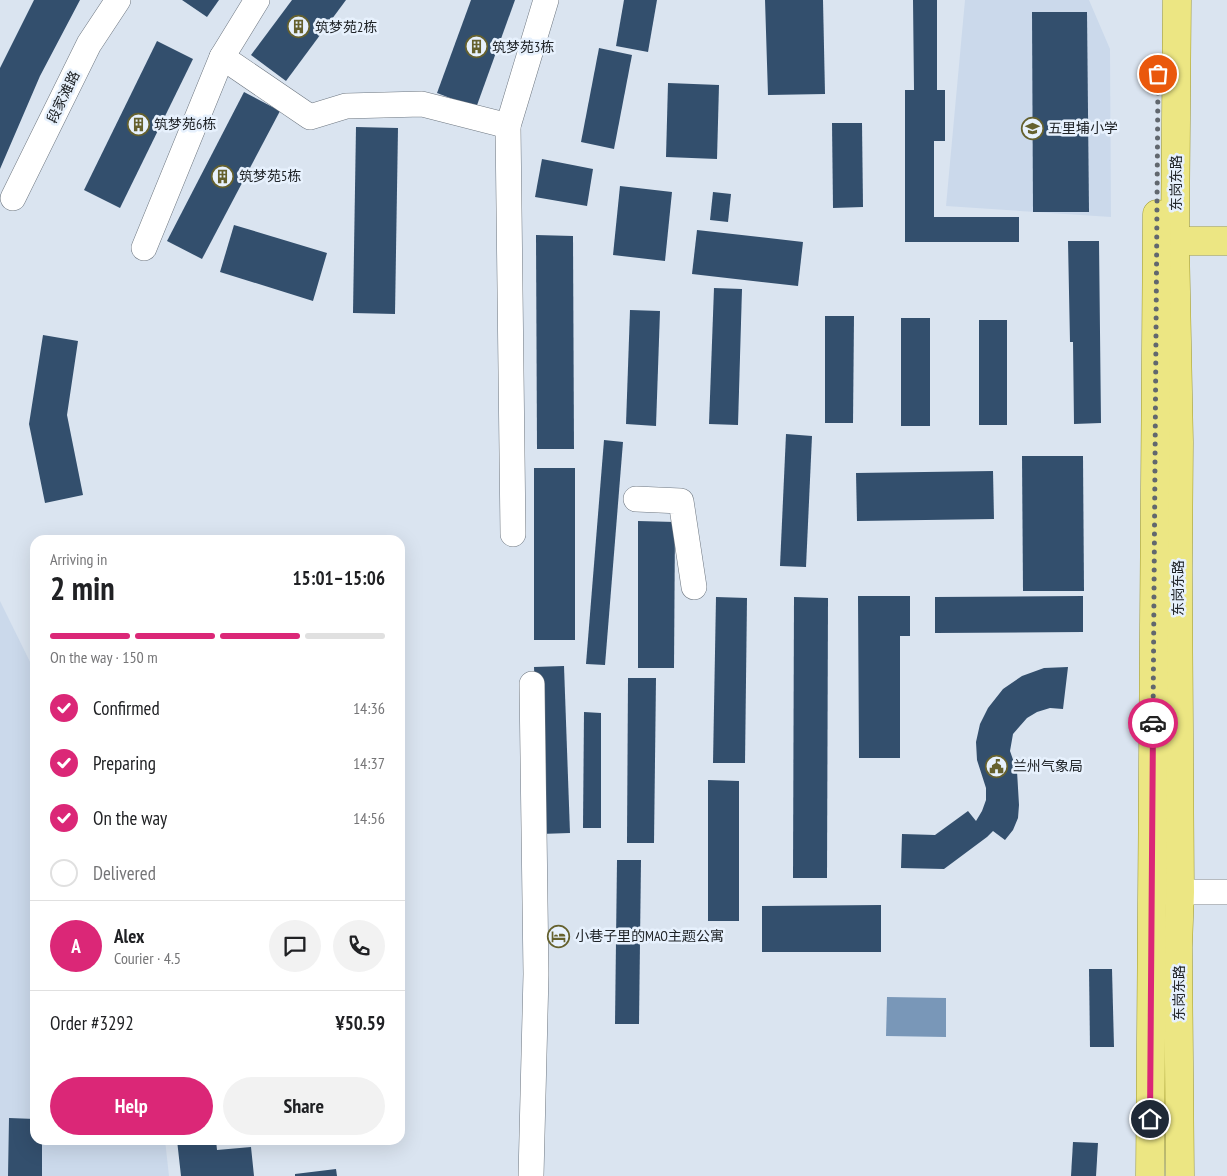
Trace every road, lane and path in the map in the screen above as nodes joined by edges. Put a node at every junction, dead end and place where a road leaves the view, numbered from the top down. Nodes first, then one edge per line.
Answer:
1 (118, 0) edge
2 (257, 0) edge
3 (546, 0) edge
4 (1158, 0) edge
5 (1177, 0) edge
6 (222, 57) junction
7 (508, 126) junction
8 (13, 198) dead end
9 (1166, 241) junction
10 (1227, 241) edge
11 (144, 248) dead end
12 (636, 499) dead end
13 (513, 534) dead end
14 (694, 587) dead end
15 (532, 684) dead end
16 (1152, 892) junction
17 (1180, 892) junction
18 (1227, 892) edge
19 (531, 1176) edge
20 (1150, 1176) edge
21 (1180, 1176) edge

1 - 8 street, 段家滩路
2 - 6 street
3 - 7 street
4 - 9 main road, 东岗东路
5 - 9 main road, 东岗东路
6 - 7 street
6 - 11 street
7 - 13 street
9 - 10 main road
9 - 16 main road, 东岗东路
9 - 17 main road, 东岗东路
12 - 14 street
15 - 19 street
16 - 17 street
16 - 20 main road, 东岗东路
17 - 18 street
17 - 21 main road, 东岗东路

